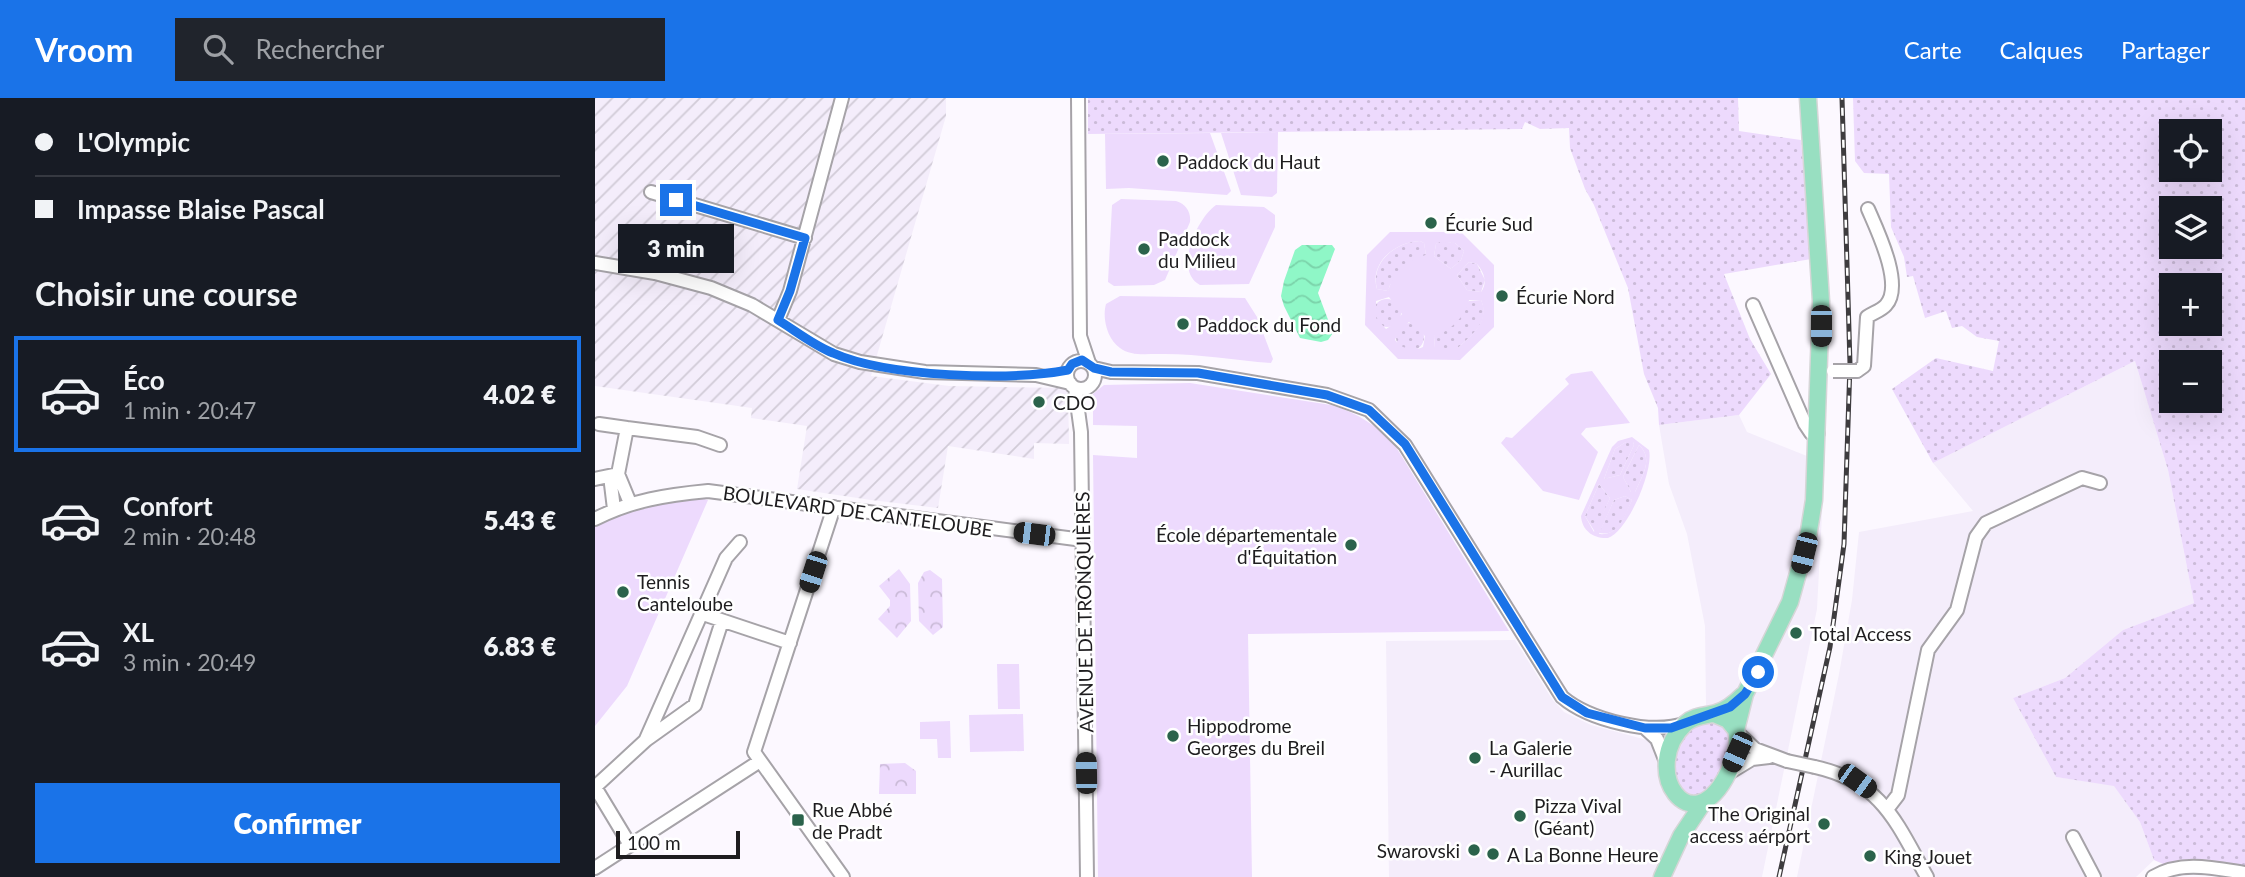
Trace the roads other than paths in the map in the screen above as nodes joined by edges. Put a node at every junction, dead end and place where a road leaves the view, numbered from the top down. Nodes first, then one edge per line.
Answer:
1 (842, 98) edge
2 (1078, 98) edge
3 (1808, 98) edge
4 (651, 192) dead end
5 (1868, 209) dead end
6 (805, 238) junction
7 (595, 263) edge
8 (1753, 305) dead end
9 (778, 320) junction
10 (1080, 336) junction
11 (1092, 366) junction
12 (1166, 373) junction
13 (1826, 373) junction
14 (1078, 379) junction
15 (599, 424) dead end
16 (627, 428) junction
17 (1818, 433) junction
18 (720, 445) dead end
19 (614, 475) junction
20 (595, 479) edge
21 (2100, 483) dead end
22 (630, 503) junction
23 (834, 507) junction
24 (614, 509) junction
25 (595, 519) edge
26 (1083, 540) junction
27 (740, 542) dead end
28 (703, 614) junction
29 (722, 621) junction
30 (790, 643) junction
31 (1745, 694) junction
32 (1714, 714) junction
33 (1686, 723) junction
34 (1645, 728) junction
35 (1737, 731) junction
36 (646, 740) junction
37 (1770, 757) junction
38 (760, 761) junction
39 (1666, 763) junction
40 (1728, 774) junction
41 (1678, 797) junction
42 (1703, 803) junction
43 (1888, 808) junction
44 (1681, 836) junction
45 (2073, 837) dead end
46 (630, 845) junction
47 (595, 868) edge
48 (2245, 873) edge
49 (843, 877) edge
50 (1087, 877) edge
51 (1662, 877) edge
52 (1927, 877) edge
53 (2094, 877) edge
54 (2153, 877) edge

1 - 6 street
2 - 10 street, AVENUE DE TRONQUIÈRES
3 - 13 main road
4 - 6 street
5 - 13 street, bridge
6 - 9 street
7 - 9 street
8 - 17 street
9 - 14 street
10 - 11 street, AVENUE DE TRONQUIÈRES
10 - 14 street, AVENUE DE TRONQUIÈRES
11 - 12 street
11 - 14 street
11 - 14 street
12 - 14 street
12 - 34 street
13 - 17 main road
14 - 26 street, AVENUE DE TRONQUIÈRES
15 - 16 street
16 - 18 street
16 - 19 street
17 - 31 main road
19 - 20 street
19 - 22 street
19 - 24 street
21 - 43 street
22 - 23 street, BOULEVARD DE CANTELOUBE
22 - 24 street, BOULEVARD DE CANTELOUBE
23 - 26 street, BOULEVARD DE CANTELOUBE
23 - 30 street
24 - 25 street, BOULEVARD DE CANTELOUBE
26 - 50 street, AVENUE DE TRONQUIÈRES
27 - 28 street
28 - 29 street
28 - 36 street
29 - 30 street
29 - 36 street
30 - 38 street
31 - 32 main road
31 - 35 main road
32 - 33 main road
32 - 35 main road
33 - 34 street
33 - 39 main road
34 - 39 street
35 - 37 street
35 - 40 main road
36 - 46 street
37 - 40 street
37 - 43 street, bridge
38 - 46 street
38 - 49 street
39 - 41 main road
40 - 42 main road
41 - 42 main road
41 - 44 main road
42 - 44 main road
43 - 52 street
44 - 51 main road
45 - 53 street
46 - 47 street
48 - 54 street

